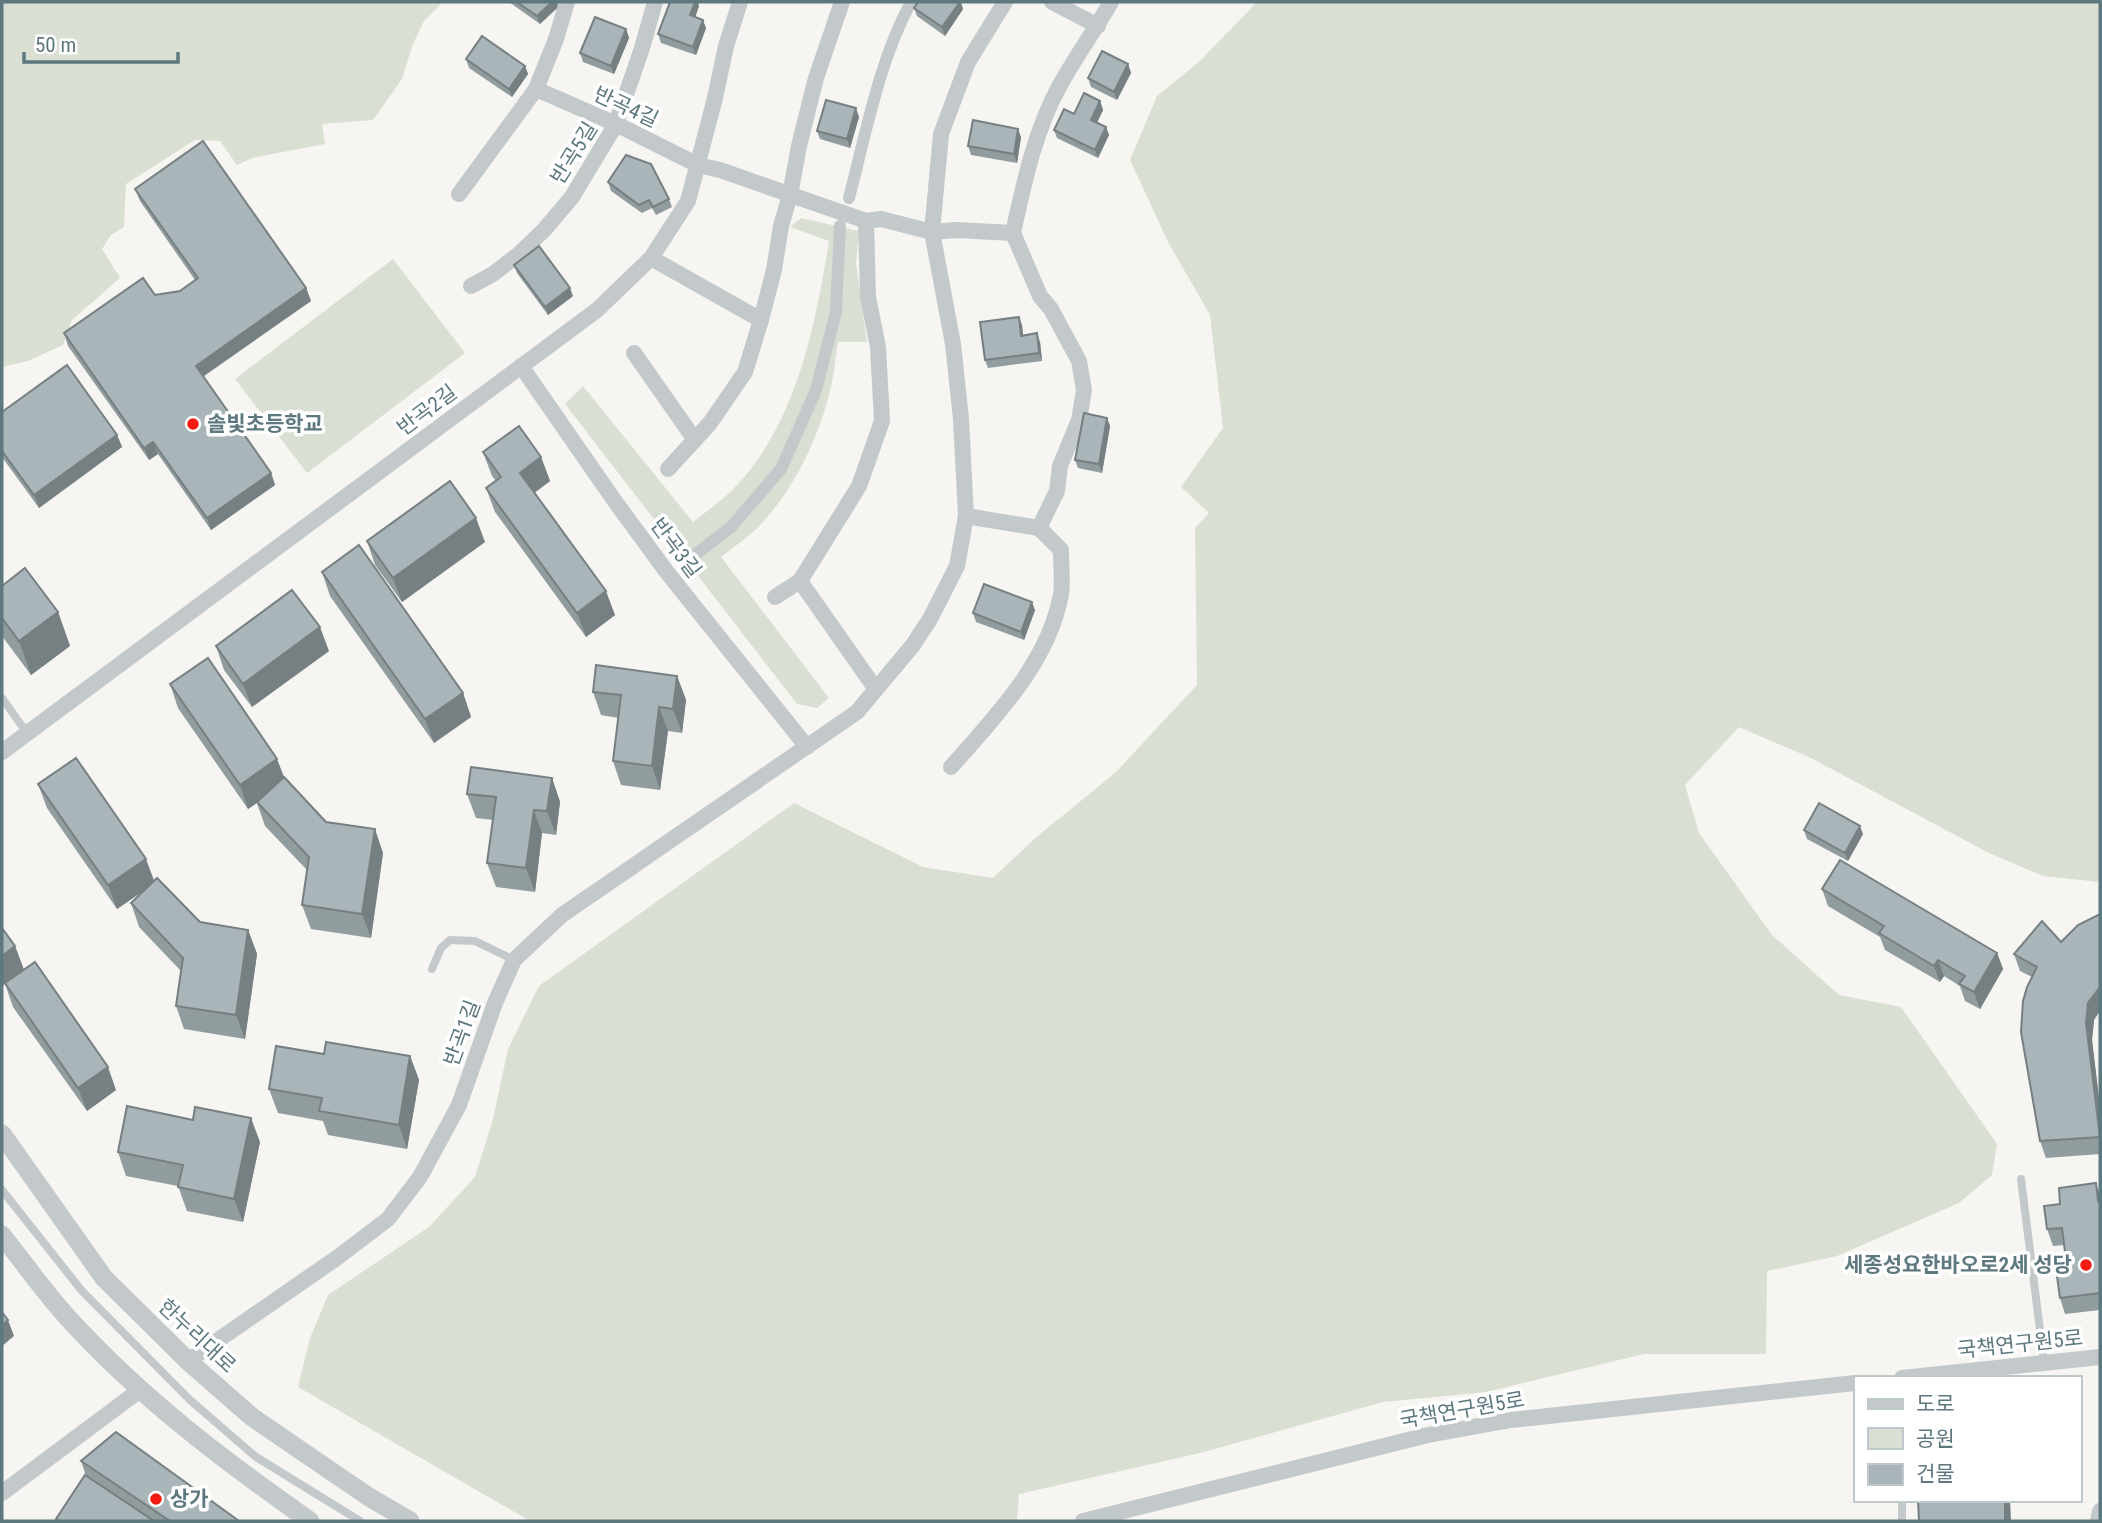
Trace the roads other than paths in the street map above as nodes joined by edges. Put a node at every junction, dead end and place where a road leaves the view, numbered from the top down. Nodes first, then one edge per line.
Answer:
1 (567, 2) edge
2 (655, 2) edge
3 (740, 2) edge
4 (842, 2) edge
5 (911, 2) edge
6 (1005, 2) edge
7 (1052, 2) edge
8 (1111, 2) edge
9 (1098, 26) junction
10 (536, 89) junction
11 (616, 124) junction
12 (698, 165) junction
13 (459, 194) dead end
14 (790, 195) junction
15 (849, 198) dead end
16 (866, 221) junction
17 (840, 226) dead end
18 (932, 232) junction
19 (1013, 233) junction
20 (651, 258) junction
21 (471, 286) dead end
22 (761, 320) junction
23 (634, 353) dead end
24 (521, 366) junction
25 (695, 440) junction
26 (668, 469) dead end
27 (966, 516) junction
28 (1039, 528) junction
29 (687, 561) dead end
30 (800, 581) junction
31 (775, 597) dead end
32 (875, 688) junction
33 (2, 698) edge
34 (27, 733) junction
35 (807, 747) junction
36 (2, 752) edge
37 (951, 766) dead end
38 (514, 960) junction
39 (432, 969) dead end
40 (2, 1133) edge
41 (2021, 1180) dead end
42 (2, 1190) edge
43 (2, 1236) edge
44 (2100, 1357) edge
45 (188, 1361) junction
46 (2043, 1362) junction
47 (1920, 1376) edge
48 (1854, 1383) edge
49 (140, 1390) junction
50 (2, 1493) edge
51 (1902, 1502) edge
52 (2100, 1511) edge
53 (310, 1521) edge
54 (360, 1521) edge
55 (411, 1521) edge
56 (1083, 1521) edge
57 (1902, 1521) edge
58 (2098, 1521) edge

1 - 10 street
2 - 11 street, 반곡5길
3 - 12 street, 반곡2길
4 - 14 street
5 - 15 street
6 - 18 street, 반곡1길
7 - 9 street
8 - 9 street
9 - 19 street
10 - 11 street, 반곡4길
10 - 13 street
11 - 12 street, 반곡4길
11 - 21 street, 반곡5길
12 - 14 street, 반곡4길
12 - 20 street, 반곡2길
14 - 16 street, 반곡4길
14 - 22 street
16 - 18 street, 반곡4길
16 - 30 street
17 - 29 street
18 - 19 street, 반곡4길
18 - 27 street, 반곡1길
19 - 28 street
20 - 22 street
20 - 24 street, 반곡2길
22 - 25 street
23 - 25 street
24 - 34 street, 반곡2길
24 - 35 street, 반곡3길
25 - 26 street
27 - 28 street
27 - 32 street, 반곡1길
28 - 37 street
30 - 31 street
30 - 32 street
32 - 35 street, 반곡1길
33 - 34 lane
34 - 36 street, 반곡2길
35 - 38 street, 반곡1길
38 - 39 lane
38 - 45 street, 반곡1길
40 - 45 street, 한누리대로
41 - 46 lane
42 - 54 lane
43 - 49 street
44 - 46 street, 국책연구원5로
45 - 55 street, 한누리대로
46 - 47 street, 국책연구원5로
48 - 56 street, 국책연구원5로
49 - 50 street
49 - 53 street
51 - 57 lane
52 - 58 street

